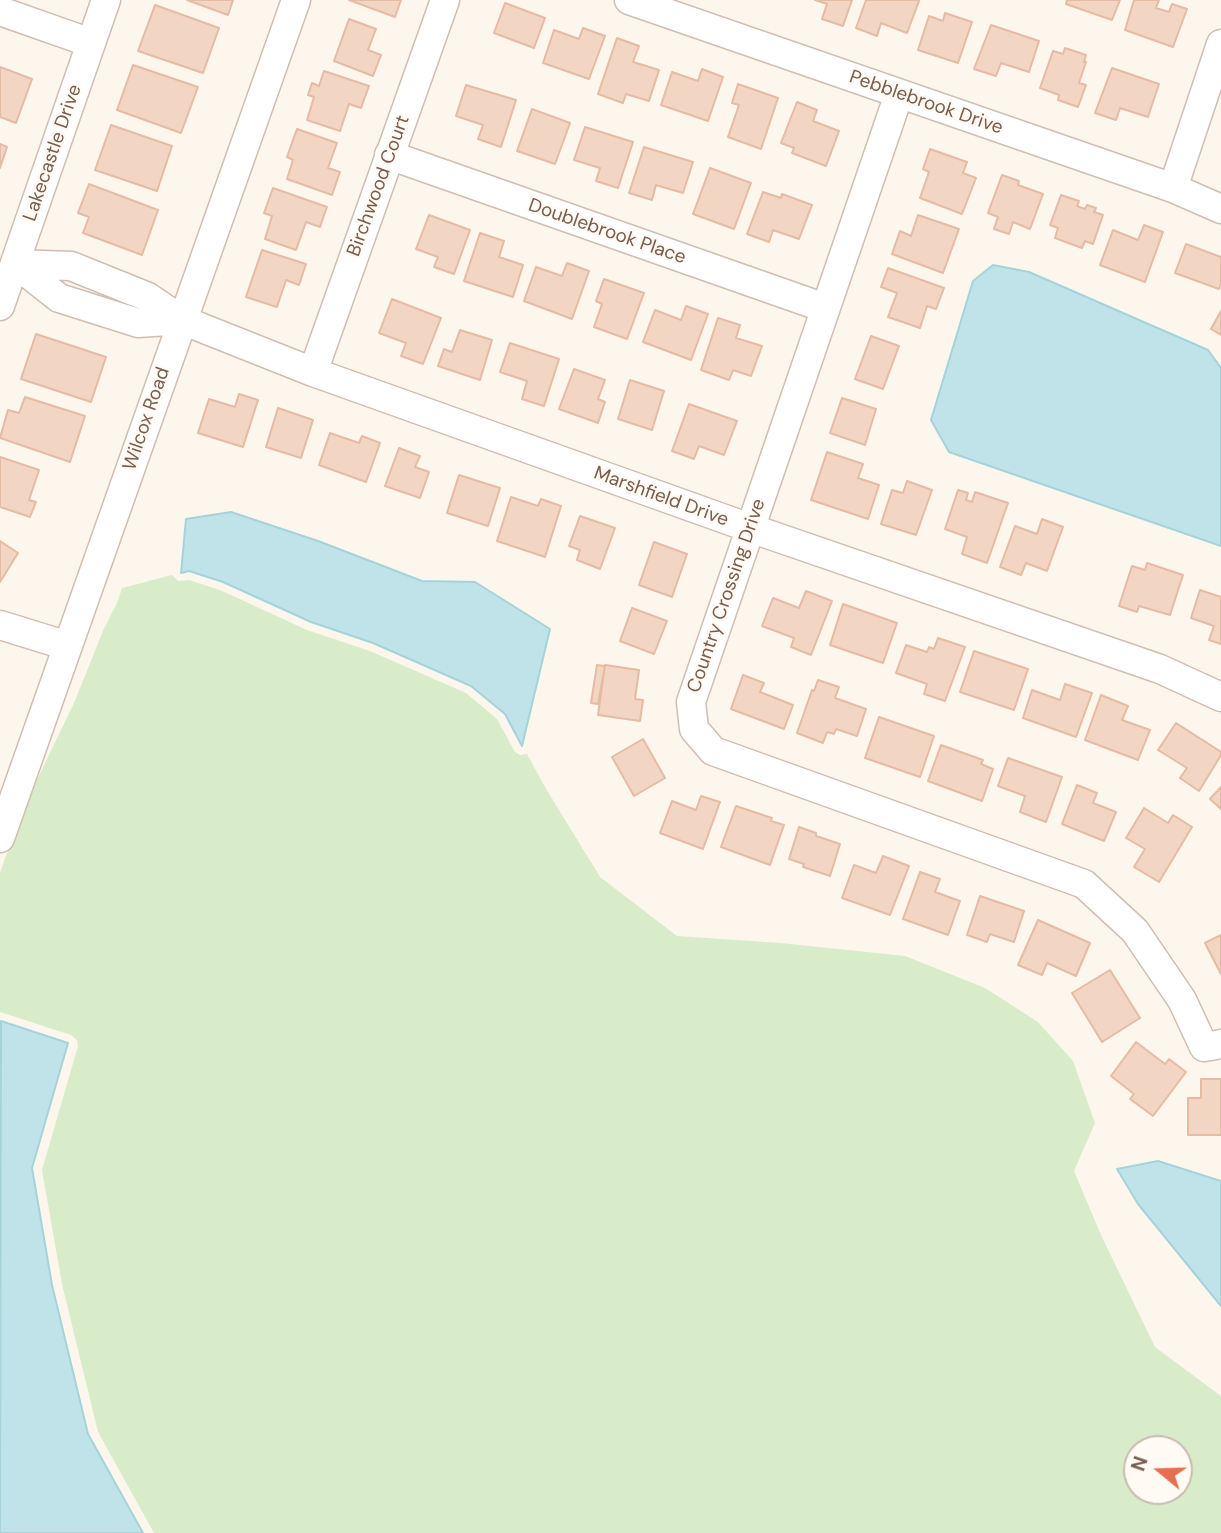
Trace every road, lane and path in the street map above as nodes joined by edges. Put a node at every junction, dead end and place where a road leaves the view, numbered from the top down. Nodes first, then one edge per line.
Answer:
1 (106, 0) edge
2 (296, 0) edge
3 (445, 0) edge
4 (629, 0) edge
5 (678, 8) edge
6 (0, 11) edge
7 (91, 43) junction
8 (1221, 44) edge
9 (899, 94) junction
10 (389, 155) junction
11 (1174, 188) junction
12 (1221, 209) edge
13 (16, 264) junction
14 (0, 306) edge
15 (825, 308) junction
16 (182, 320) junction
17 (313, 372) junction
18 (750, 528) junction
19 (0, 625) edge
20 (68, 646) junction
21 (1221, 697) edge
22 (0, 838) edge
23 (1221, 1044) edge

1 - 7 street, Lakecastle Drive
2 - 16 street, Wilcox Road
3 - 10 street, Birchwood Court
4 - 5 street, Pebblebrook Drive
5 - 9 street, Pebblebrook Drive
6 - 7 street
7 - 13 street, Lakecastle Drive
8 - 11 street
9 - 11 street, Pebblebrook Drive
9 - 15 street, Country Crossing Drive
10 - 15 street, Doublebrook Place
10 - 17 street, Birchwood Court
11 - 12 street, Pebblebrook Drive
13 - 14 street, Lakecastle Drive
13 - 16 street, Marshfield Drive
15 - 18 street, Country Crossing Drive
16 - 17 street, Marshfield Drive
16 - 20 street, Wilcox Road
17 - 18 street, Marshfield Drive
18 - 21 street, Marshfield Drive
18 - 23 street, Country Crossing Drive
19 - 20 street
20 - 22 street, Wilcox Road

